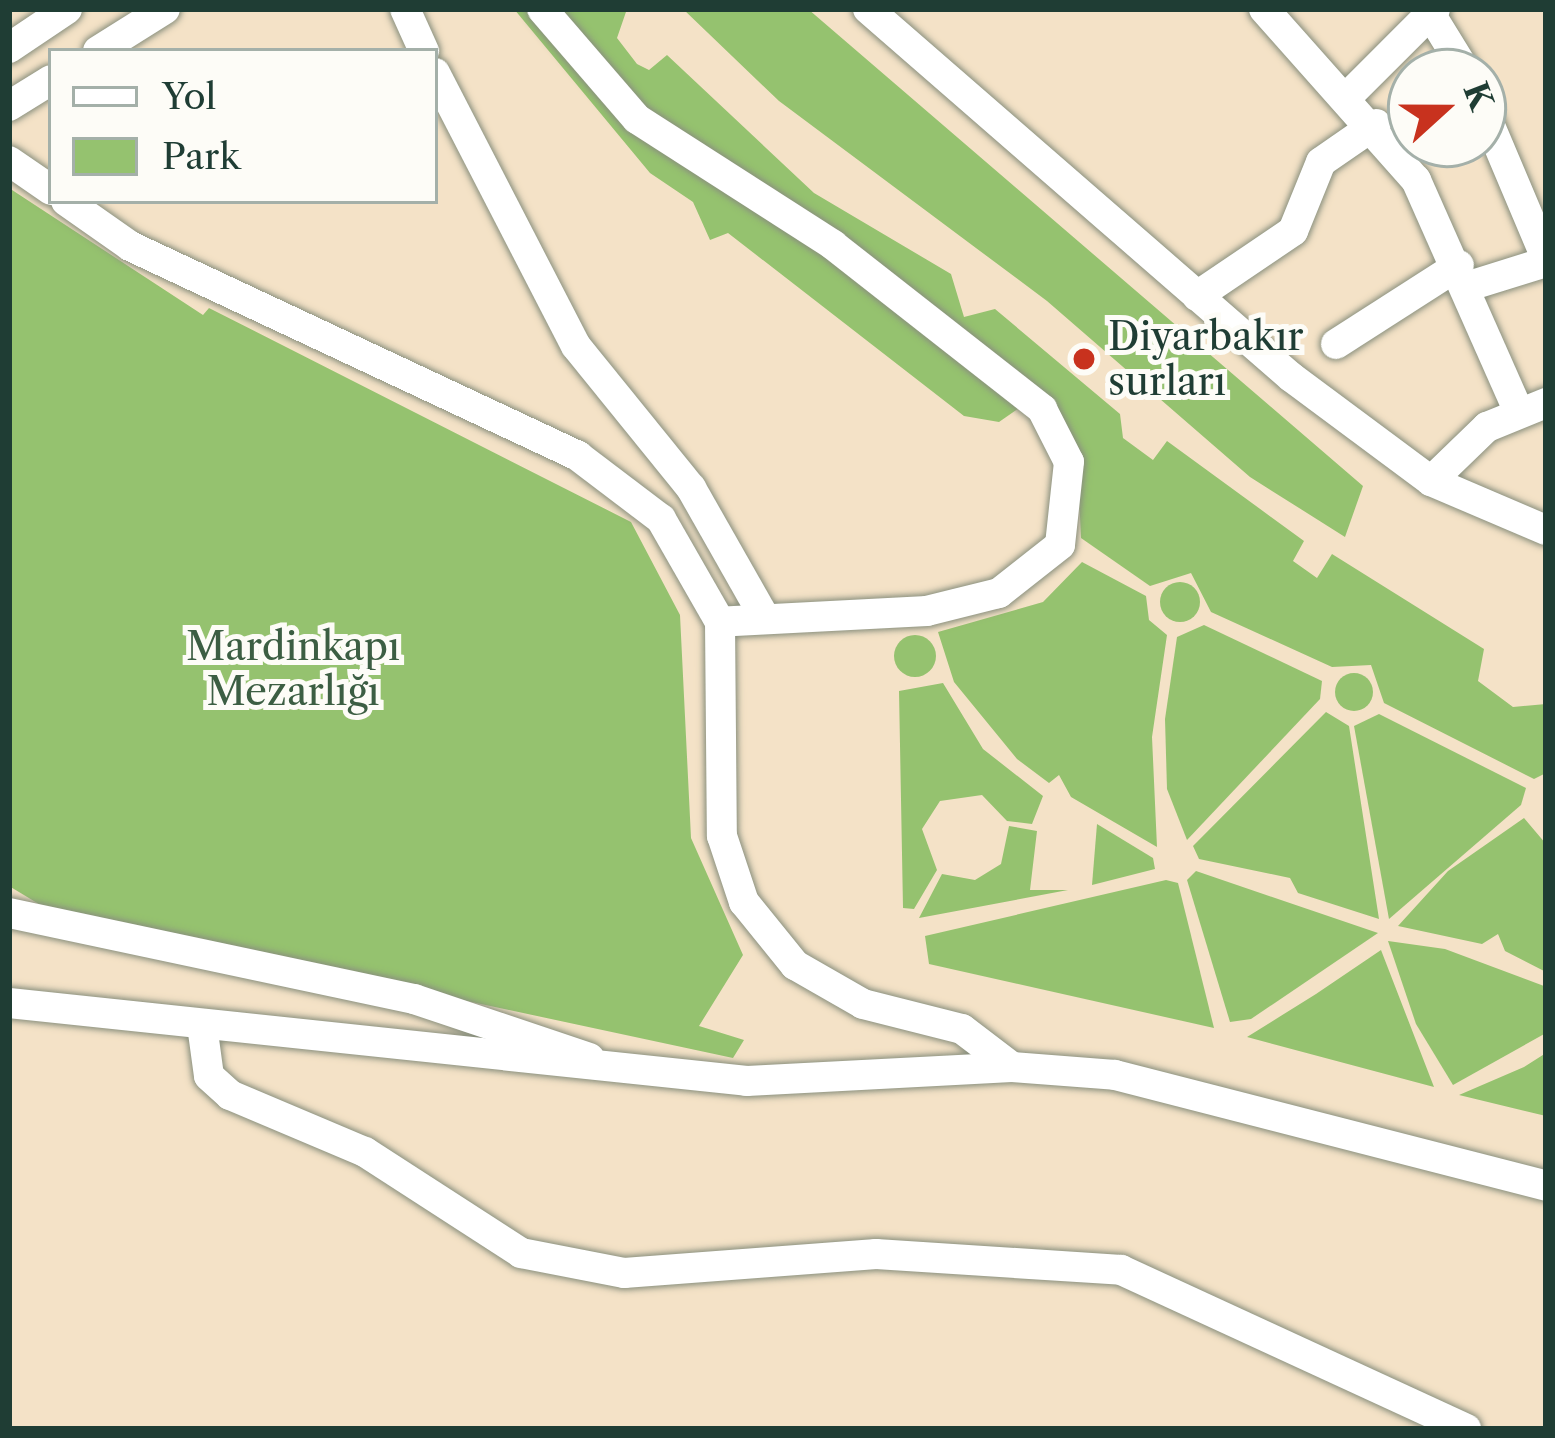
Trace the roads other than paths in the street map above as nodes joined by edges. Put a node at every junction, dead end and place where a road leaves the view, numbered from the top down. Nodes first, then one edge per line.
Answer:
1 (67, 9) edge
2 (166, 9) edge
3 (405, 9) edge
4 (542, 9) edge
5 (868, 9) edge
6 (1264, 9) edge
7 (1433, 12) edge
8 (9, 47) edge
9 (103, 48) edge
10 (423, 48) edge
11 (1453, 48) edge
12 (438, 79) edge
13 (48, 82) edge
14 (1348, 96) junction
15 (9, 106) edge
16 (1376, 124) junction
17 (9, 161) edge
18 (1507, 167) edge
19 (48, 188) edge
20 (70, 204) edge
21 (1546, 260) edge
22 (1464, 276) junction
23 (1197, 296) junction
24 (1336, 344) dead end
25 (1532, 407) edge
26 (1430, 481) junction
27 (1546, 530) edge
28 (765, 618) junction
29 (720, 622) junction
30 (9, 913) edge
31 (9, 1003) edge
32 (202, 1025) junction
33 (1012, 1067) junction
34 (610, 1068) junction
35 (1546, 1186) edge
36 (1466, 1429) edge

1 - 8 street
2 - 9 street
3 - 10 street
4 - 28 street
5 - 23 street
6 - 14 street
7 - 11 street
7 - 14 street
12 - 28 street
13 - 15 street
14 - 16 street
16 - 22 street
16 - 23 street
17 - 19 street
18 - 21 street
20 - 29 street
21 - 22 street
22 - 24 street
22 - 25 street
23 - 26 street
25 - 26 street
26 - 27 street
28 - 29 street
29 - 33 street
30 - 34 street
31 - 32 street
32 - 34 street
32 - 36 street
33 - 34 street
33 - 35 street

